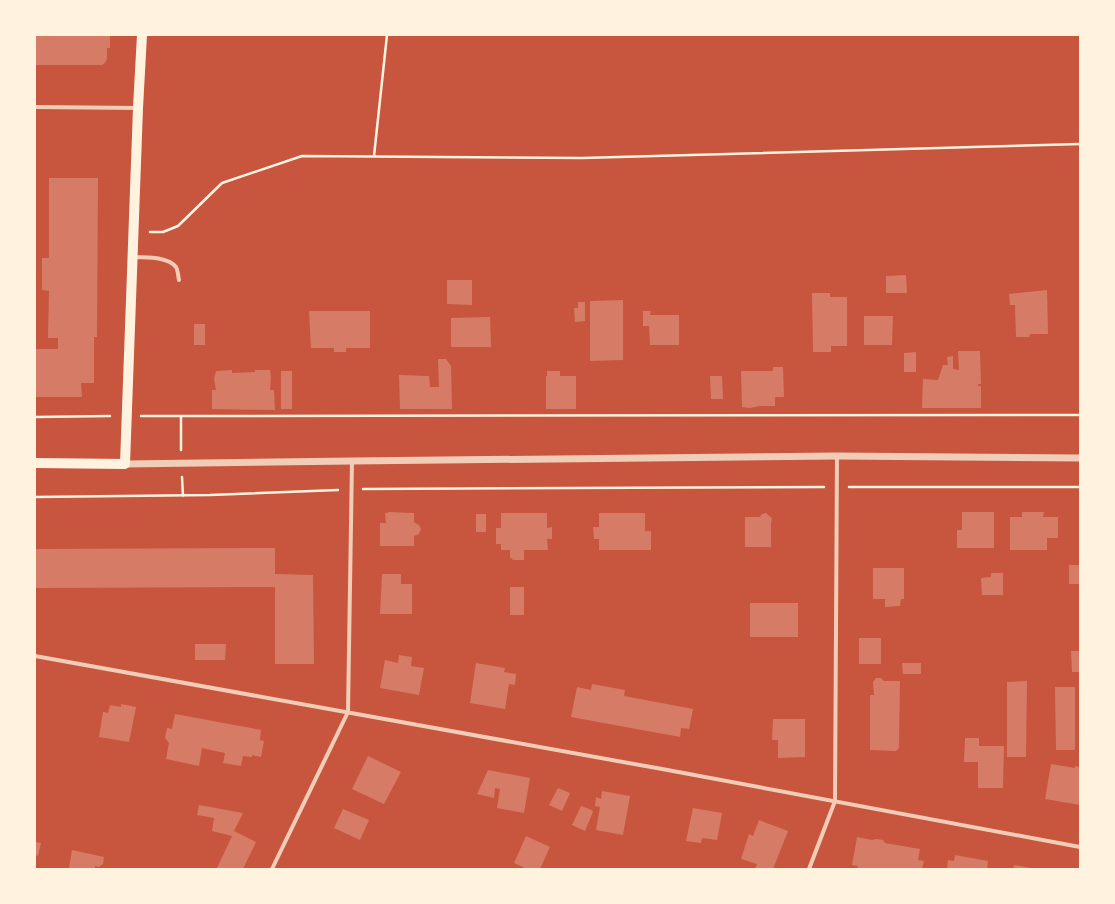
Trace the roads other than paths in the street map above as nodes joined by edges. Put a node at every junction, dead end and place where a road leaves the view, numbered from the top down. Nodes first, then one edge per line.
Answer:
1 (142, 35) edge
2 (35, 107) edge
3 (138, 108) junction
4 (133, 257) junction
5 (179, 280) dead end
6 (836, 456) junction
7 (1080, 458) edge
8 (352, 461) junction
9 (35, 463) edge
10 (125, 464) junction
11 (35, 656) edge
12 (348, 712) junction
13 (835, 801) junction
14 (1080, 847) edge
15 (272, 869) edge
16 (809, 869) edge

1 - 3 main road
2 - 3 street
3 - 4 main road
4 - 5 street
4 - 10 main road
6 - 7 street
6 - 8 street
6 - 13 street
8 - 10 street
8 - 12 street
9 - 10 main road
11 - 12 street
12 - 13 street
12 - 15 street
13 - 14 street
13 - 16 street

